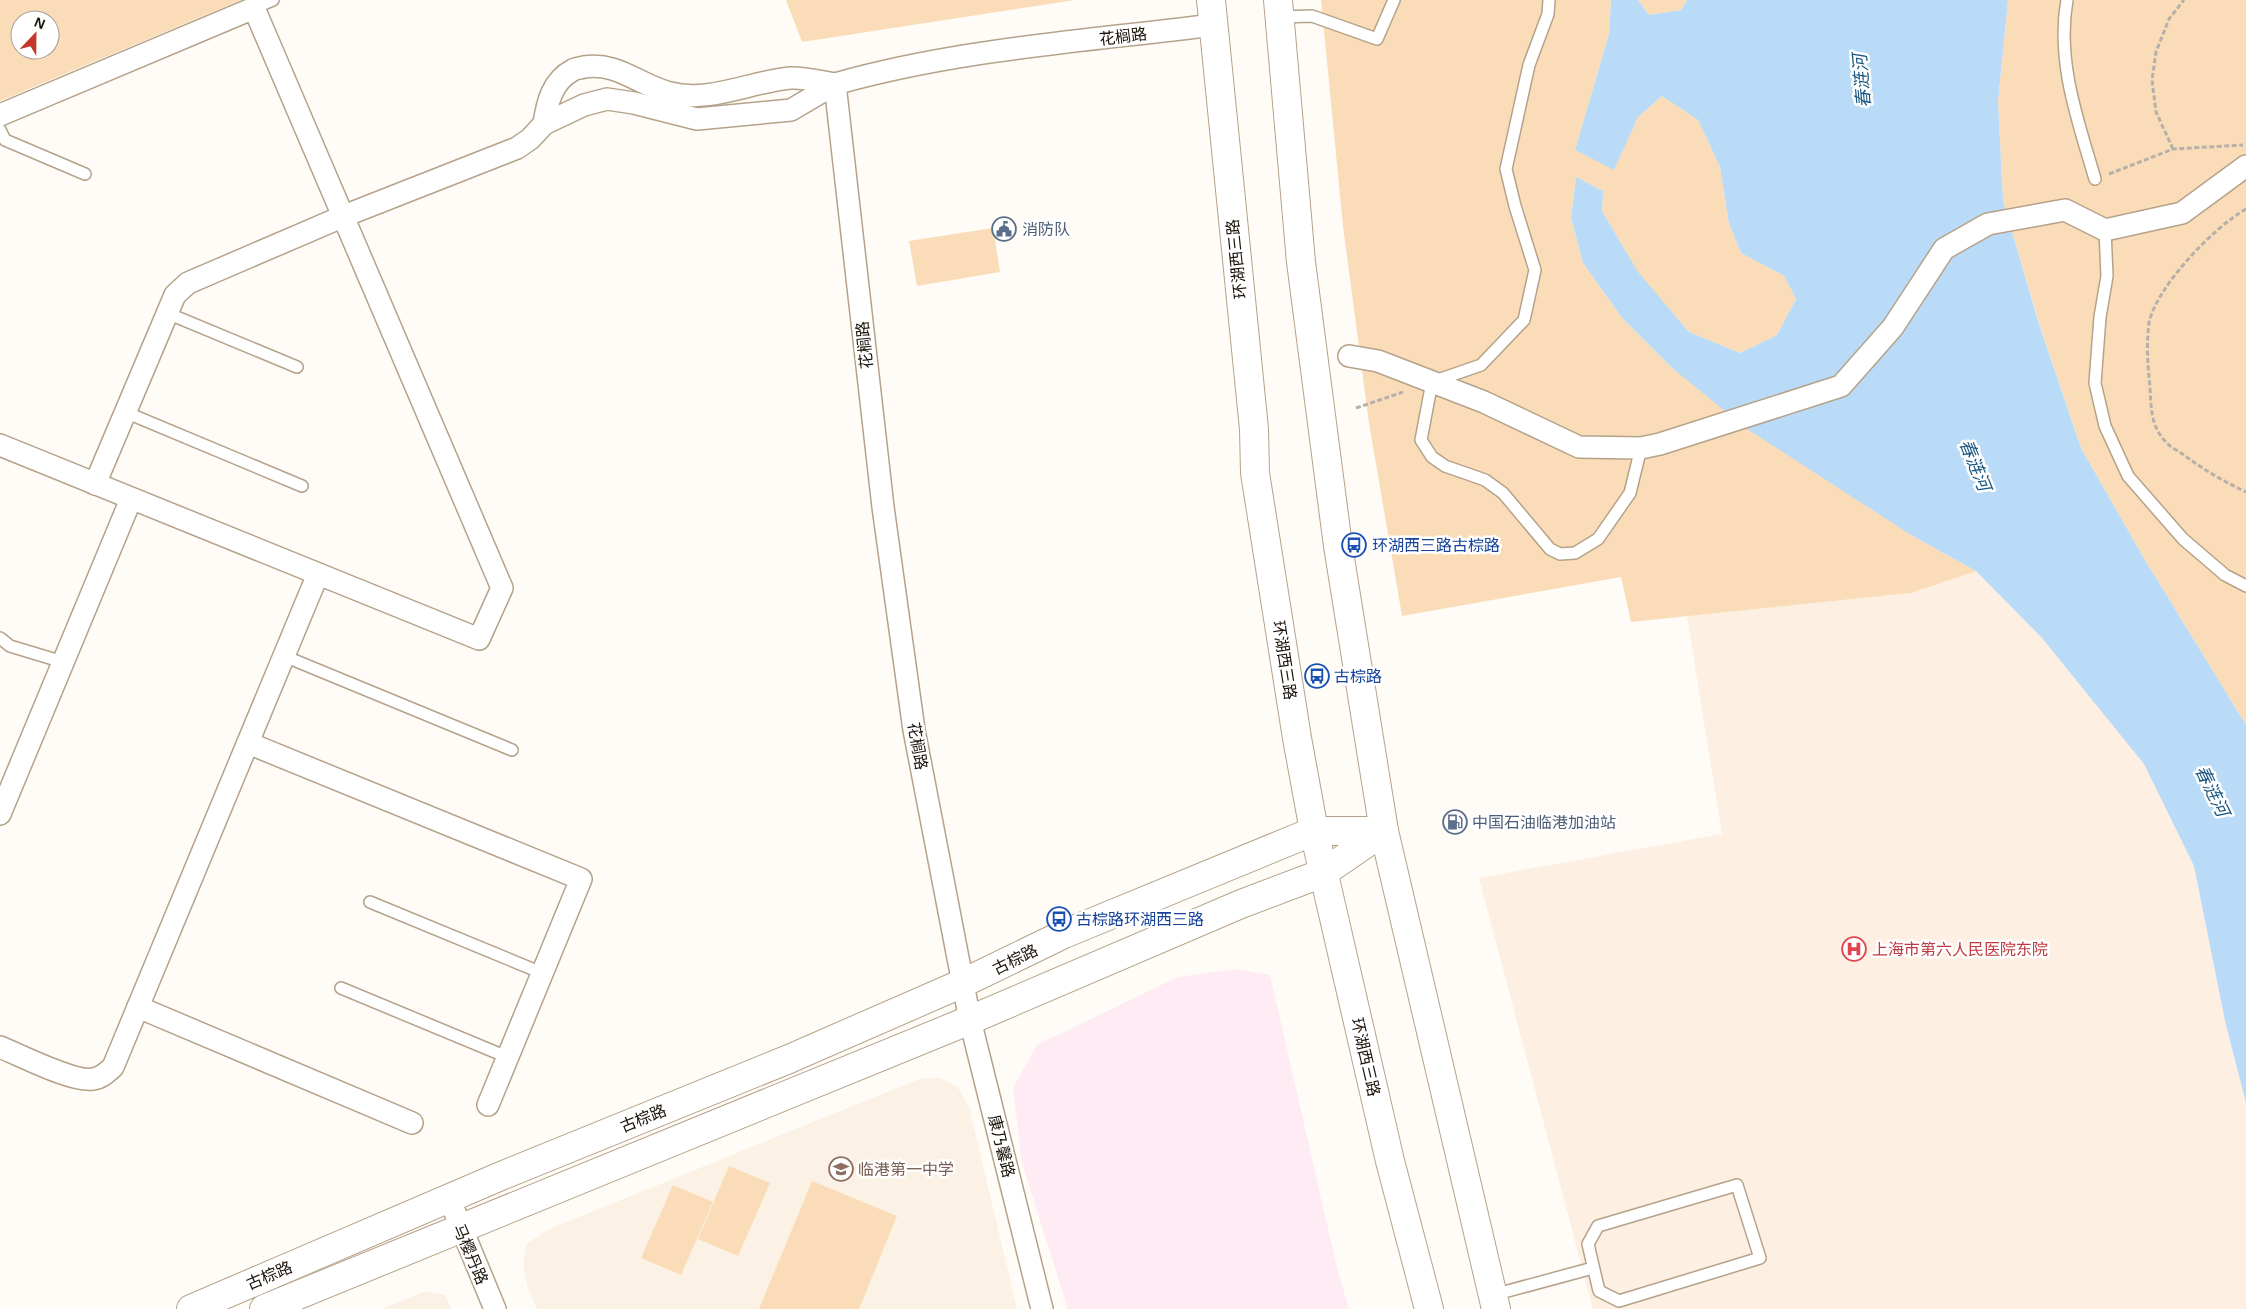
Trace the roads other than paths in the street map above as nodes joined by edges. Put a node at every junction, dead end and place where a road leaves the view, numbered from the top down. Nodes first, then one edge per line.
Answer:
1 (1394, 0) edge
2 (1549, 0) edge
3 (2066, 0) edge
4 (263, 4) edge
5 (1279, 9) edge
6 (1212, 13) edge
7 (835, 84) junction
8 (0, 115) edge
9 (544, 124) junction
10 (0, 130) edge
11 (2246, 166) edge
12 (85, 174) dead end
13 (2095, 179) road end
14 (344, 216) junction
15 (2105, 230) junction
16 (167, 313) junction
17 (1349, 356) dead end
18 (297, 367) dead end
19 (1432, 382) junction
20 (125, 412) junction
21 (0, 445) edge
22 (1650, 446) junction
23 (95, 484) junction
24 (302, 486) dead end
25 (131, 499) junction
26 (318, 574) junction
27 (2246, 586) edge
28 (0, 638) edge
29 (284, 656) junction
30 (63, 662) junction
31 (248, 742) junction
32 (512, 750) dead end
33 (0, 814) edge
34 (1314, 831) junction
35 (1384, 831) junction
36 (1323, 873) junction
37 (370, 902) dead end
38 (542, 973) junction
39 (963, 983) junction
40 (340, 988) dead end
41 (138, 1007) junction
42 (970, 1020) junction
43 (0, 1047) edge
44 (507, 1057) junction
45 (488, 1105) dead end
46 (412, 1123) dead end
47 (449, 1198) junction
48 (460, 1228) junction
49 (1593, 1268) junction
50 (1495, 1302) edge
51 (191, 1309) edge
52 (264, 1309) edge
53 (495, 1309) edge
54 (1042, 1309) edge
55 (1429, 1309) edge

1 - 5 lane
2 - 19 lane
3 - 13 lane
4 - 8 street
4 - 14 street
5 - 35 main road
6 - 7 street, 花榈路
6 - 34 main road, 环湖西三路
7 - 9 street
7 - 9 street
7 - 39 street, 花榈路
9 - 14 street
10 - 12 lane
11 - 15 street
14 - 16 street
14 - 26 street
15 - 22 street
15 - 27 lane
16 - 18 lane
16 - 20 street
17 - 19 street
19 - 22 street
19 - 22 lane
20 - 23 street
20 - 24 lane
21 - 23 street
23 - 25 street
25 - 26 street
25 - 30 street
26 - 29 street
28 - 30 lane
29 - 31 street
29 - 32 lane
30 - 33 street
31 - 38 street
31 - 41 street
34 - 35 main road, 古棕路
34 - 36 main road, 环湖西三路
34 - 39 main road, 古棕路
35 - 36 main road, 古棕路
35 - 50 main road
36 - 42 main road, 古棕路
36 - 55 main road, 环湖西三路
37 - 38 lane
38 - 44 street
39 - 42 street, 康乃馨路
39 - 47 main road, 古棕路
40 - 44 lane
41 - 43 street
41 - 46 street
42 - 48 main road, 古棕路
42 - 54 street, 康乃馨路
44 - 45 street
47 - 48 street, 马樱丹路
47 - 51 main road, 古棕路
48 - 52 main road, 古棕路
48 - 53 street, 马樱丹路
49 - 49 lane
49 - 50 lane

